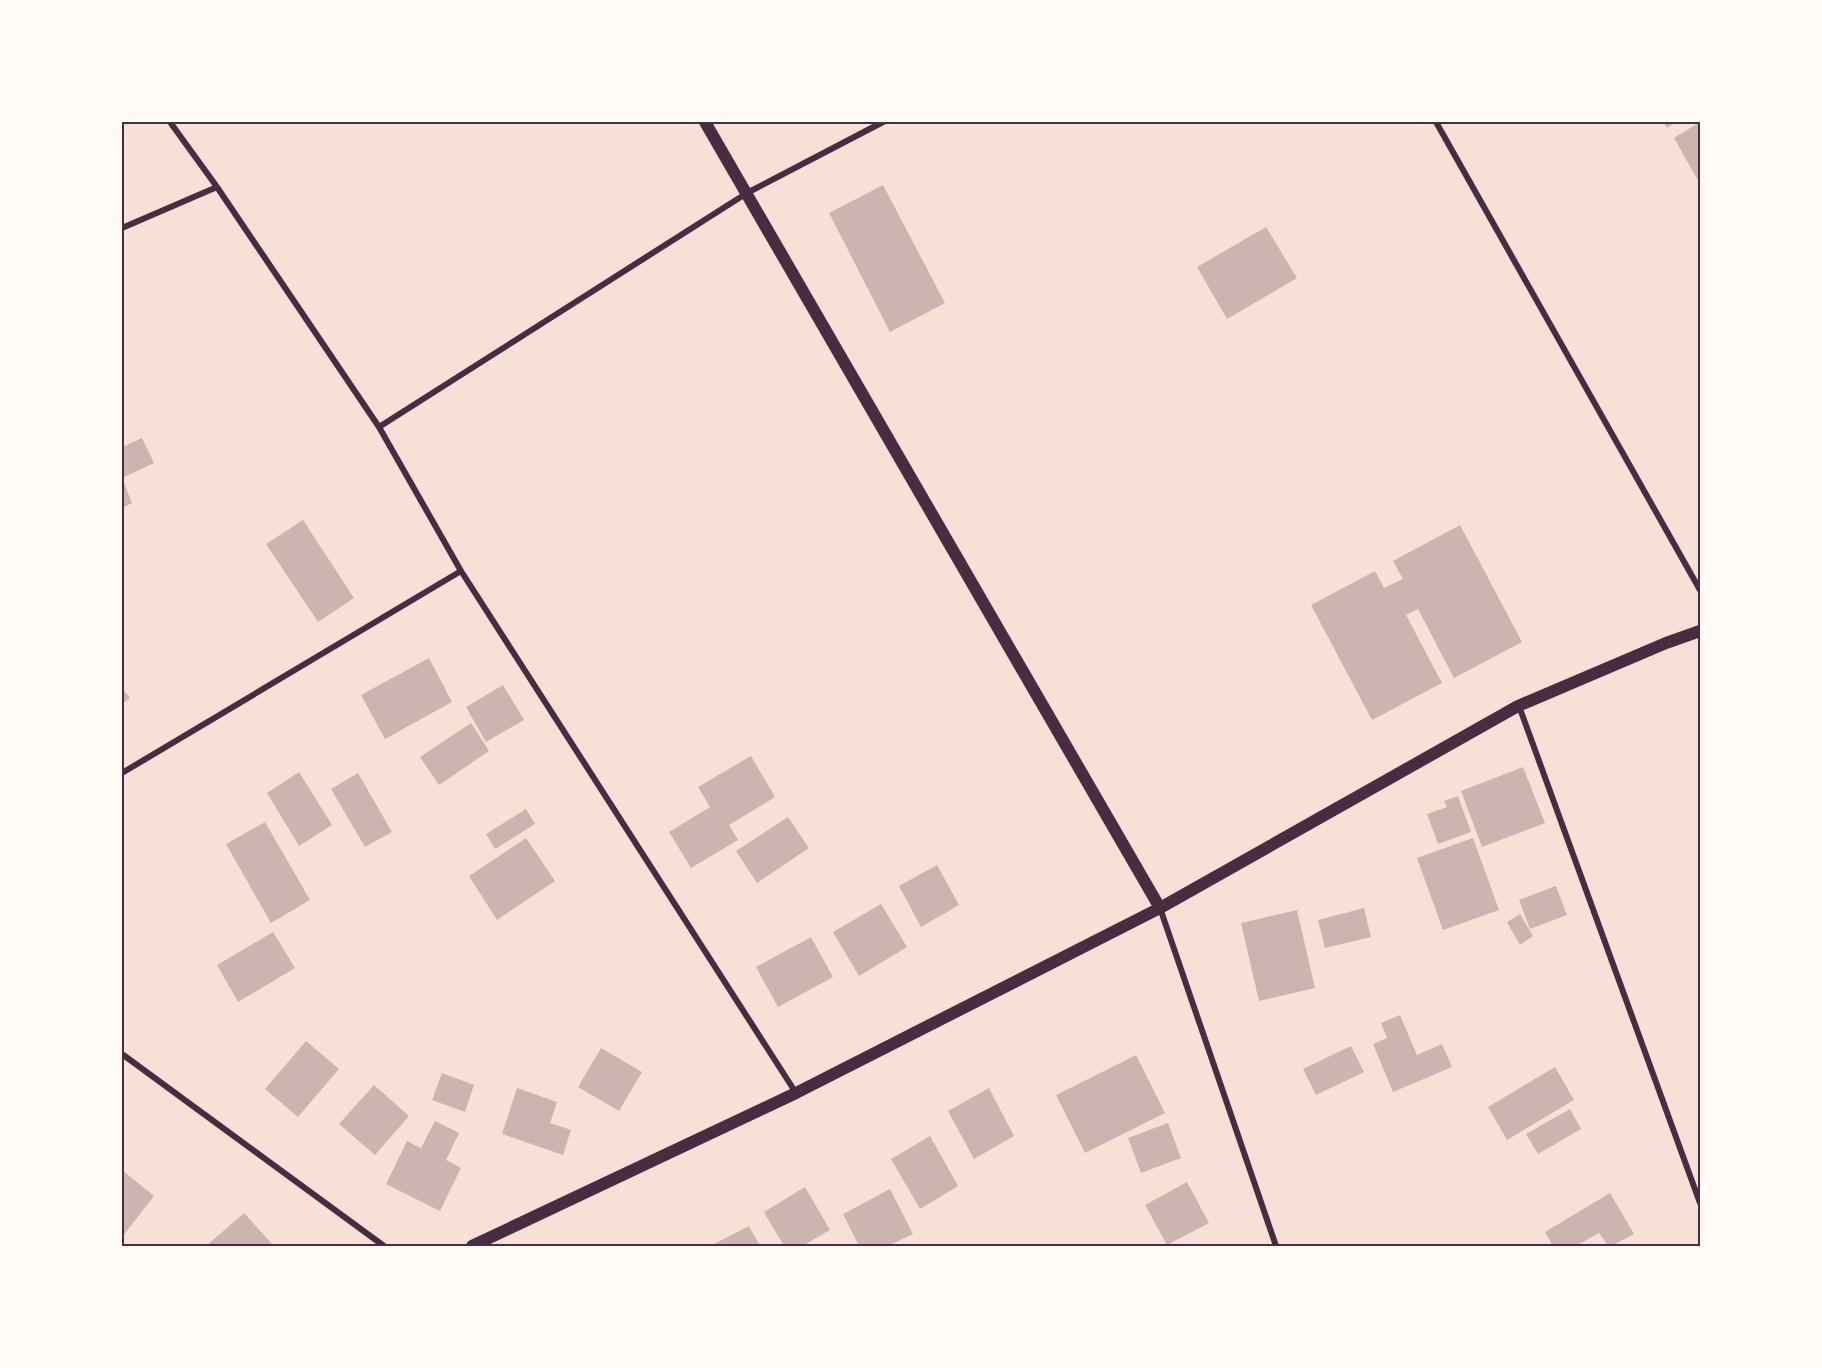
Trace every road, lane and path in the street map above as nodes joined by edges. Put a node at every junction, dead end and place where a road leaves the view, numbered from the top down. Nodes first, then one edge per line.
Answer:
1 (170, 122) edge
2 (705, 122) edge
3 (883, 122) edge
4 (1436, 122) edge
5 (217, 188) junction
6 (747, 194) junction
7 (122, 228) edge
8 (379, 427) junction
9 (461, 571) junction
10 (1701, 590) edge
11 (1701, 631) edge
12 (1518, 706) junction
13 (122, 773) edge
14 (1160, 908) junction
15 (122, 1054) edge
16 (796, 1092) junction
17 (1701, 1203) edge
18 (384, 1246) edge
19 (472, 1246) edge
20 (1276, 1246) edge

1 - 5 street
2 - 6 main road
3 - 6 street
4 - 10 street
5 - 7 street
5 - 8 street
6 - 8 street
6 - 14 main road
8 - 9 street
9 - 13 street
9 - 16 street
11 - 12 main road
12 - 14 main road
12 - 17 street
14 - 16 main road
14 - 20 street
15 - 18 street
16 - 19 main road

